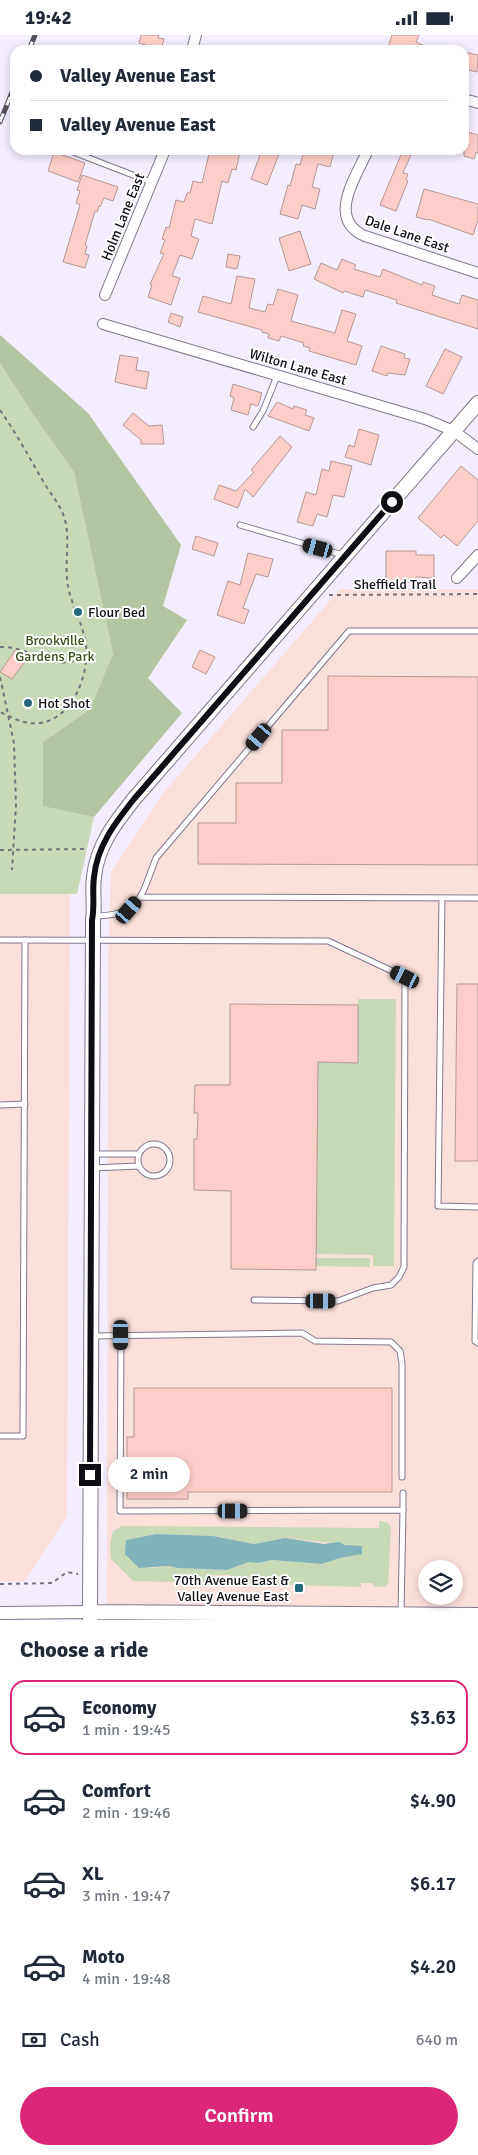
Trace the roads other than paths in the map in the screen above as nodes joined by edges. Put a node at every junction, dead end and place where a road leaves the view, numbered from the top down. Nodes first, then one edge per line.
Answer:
1 (81, 155) edge
2 (163, 155) edge
3 (366, 155) edge
4 (152, 182) junction
5 (478, 273) edge
6 (105, 295) dead end
7 (103, 324) dead end
8 (278, 375) junction
9 (478, 403) edge
10 (253, 427) dead end
11 (454, 431) junction
12 (478, 449) edge
13 (240, 525) dead end
14 (478, 555) edge
15 (346, 556) junction
16 (457, 579) dead end
17 (478, 631) edge
18 (140, 897) junction
19 (442, 898) junction
20 (478, 898) edge
21 (93, 916) junction
22 (0, 940) edge
23 (25, 940) junction
24 (92, 940) junction
25 (24, 1104) junction
26 (0, 1105) edge
27 (139, 1154) junction
28 (92, 1161) junction
29 (140, 1166) junction
30 (478, 1207) edge
31 (478, 1261) edge
32 (254, 1300) dead end
33 (121, 1335) junction
34 (91, 1336) junction
35 (478, 1343) edge
36 (0, 1436) edge
37 (402, 1477) dead end
38 (403, 1493) dead end
39 (403, 1511) junction
40 (401, 1615) junction
41 (478, 1615) edge
42 (2, 1616) edge
43 (90, 1616) edge
44 (202, 1617) edge
45 (358, 1617) edge
46 (456, 1618) edge

1 - 4 lane
2 - 4 street, Holm Lane East
3 - 5 street, Dale Lane East
4 - 6 street, Holm Lane East
7 - 8 street, Wilton Lane East
8 - 10 lane
8 - 11 street, Wilton Lane East
9 - 11 main road
11 - 12 street, Wilton Lane East
11 - 15 main road
13 - 15 lane
14 - 16 street
15 - 21 main road
17 - 18 lane
18 - 19 lane
18 - 21 lane
19 - 20 lane
19 - 30 lane
21 - 24 main road
22 - 23 lane
23 - 24 lane
23 - 25 lane
24 - 28 main road
24 - 32 lane
25 - 26 lane
25 - 36 lane
27 - 28 lane
27 - 29 lane
27 - 29 lane
28 - 29 lane
28 - 34 main road
31 - 35 lane
33 - 34 lane
33 - 37 lane
33 - 39 lane
34 - 43 main road
38 - 39 lane
39 - 40 lane
40 - 45 main road
40 - 46 main road
41 - 46 main road
42 - 43 street
43 - 44 main road
44 - 45 main road

